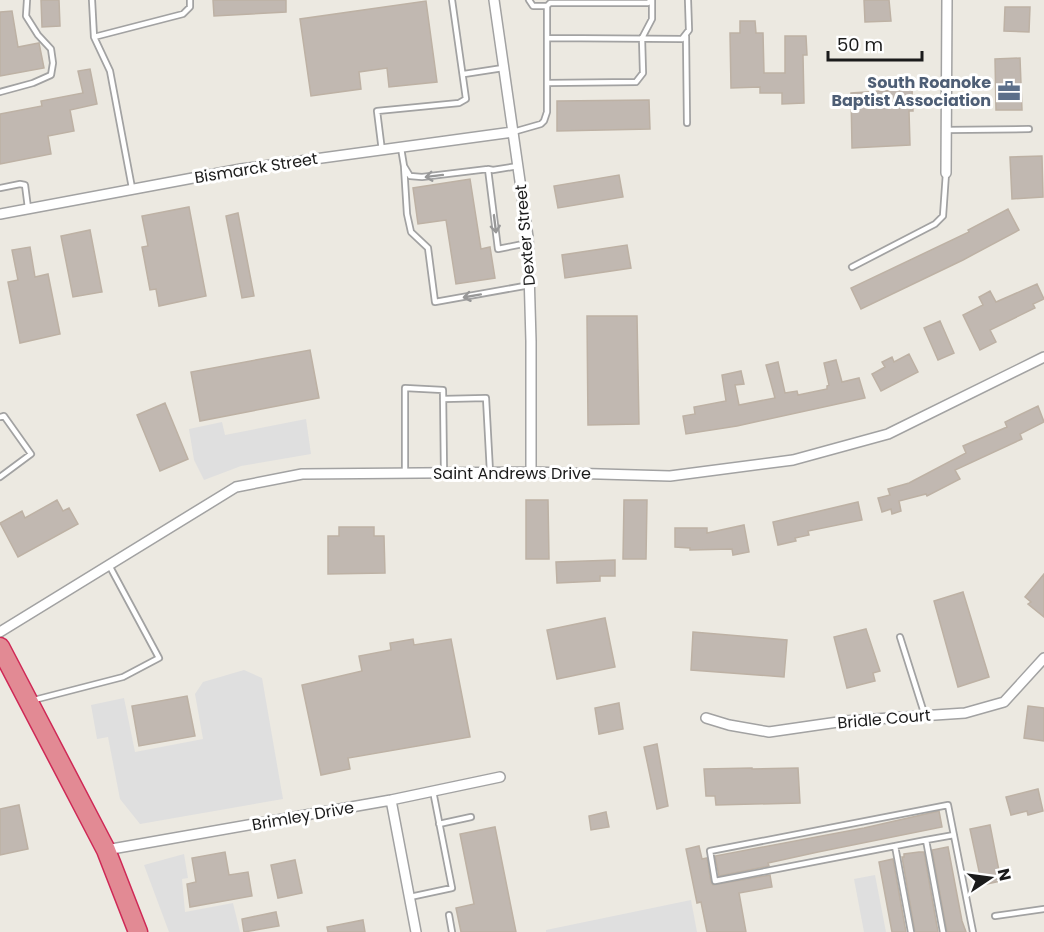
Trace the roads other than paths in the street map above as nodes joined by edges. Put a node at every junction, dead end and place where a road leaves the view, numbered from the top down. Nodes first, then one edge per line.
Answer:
1 (27, 0) edge
2 (92, 0) edge
3 (190, 0) edge
4 (452, 0) edge
5 (494, 0) edge
6 (529, 0) edge
7 (652, 0) edge
8 (688, 0) edge
9 (947, 0) edge
10 (547, 6) junction
11 (686, 36) junction
12 (94, 38) junction
13 (547, 38) junction
14 (642, 38) junction
15 (503, 68) junction
16 (464, 74) junction
17 (547, 83) junction
18 (0, 92) edge
19 (687, 123) dead end
20 (1029, 129) dead end
21 (946, 130) junction
22 (513, 132) junction
23 (401, 148) junction
24 (382, 151) junction
25 (404, 166) junction
26 (518, 166) junction
27 (488, 169) junction
28 (945, 173) joint
29 (0, 188) edge
30 (132, 189) junction
31 (28, 208) junction
32 (0, 214) edge
33 (529, 243) junction
34 (852, 267) dead end
35 (530, 285) junction
36 (1044, 357) edge
37 (443, 399) junction
38 (0, 417) edge
39 (444, 472) junction
40 (490, 472) junction
41 (531, 472) junction
42 (405, 473) junction
43 (0, 477) edge
44 (109, 565) junction
45 (0, 632) edge
46 (900, 637) dead end
47 (0, 647) edge
48 (1042, 662) edge
49 (29, 702) junction
50 (926, 716) junction
51 (706, 718) dead end
52 (500, 777) dead end
53 (433, 791) junction
54 (391, 800) junction
55 (471, 817) dead end
56 (439, 824) junction
57 (954, 835) junction
58 (926, 840) junction
59 (895, 846) junction
60 (106, 850) junction
61 (409, 897) junction
62 (1044, 909) edge
63 (449, 915) dead end
64 (996, 916) dead end
65 (138, 932) edge
66 (416, 932) edge
67 (452, 932) edge
68 (911, 932) edge
69 (943, 932) edge
70 (973, 932) edge

1 - 18 lane
2 - 12 lane
3 - 12 lane
4 - 16 lane
5 - 15 street, Dexter Street
6 - 10 lane
7 - 10 lane
7 - 14 lane
8 - 11 lane
9 - 21 street
10 - 13 lane
11 - 14 lane
11 - 19 lane
12 - 30 lane
13 - 14 lane
13 - 17 lane
14 - 17 lane
15 - 16 lane
15 - 22 street, Dexter Street
16 - 24 lane
17 - 22 lane
20 - 21 lane
21 - 28 street
22 - 23 street, Bismarck Street
22 - 26 street, Dexter Street
23 - 24 street, Bismarck Street
23 - 25 lane
24 - 30 street, Bismarck Street
27 -> 25 lane
35 -> 25 lane
26 - 27 lane
26 - 33 street, Dexter Street
27 -> 33 lane
28 - 34 lane
29 - 31 lane
30 - 31 street, Bismarck Street
31 - 32 street, Bismarck Street
33 - 35 street, Dexter Street
35 - 41 street, Dexter Street
36 - 41 street, Saint Andrews Drive
37 - 39 lane
37 - 40 lane
37 - 42 lane
38 - 43 lane
39 - 40 street, Saint Andrews Drive
39 - 42 street, Saint Andrews Drive
40 - 41 street, Saint Andrews Drive
42 - 44 street, Saint Andrews Drive
44 - 45 street, Saint Andrews Drive
44 - 49 lane
46 - 50 lane
47 - 49 highway
48 - 50 street, Bridle Court
49 - 60 highway
50 - 51 street, Bridle Court
52 - 53 street, Brimley Drive
53 - 54 street, Brimley Drive
53 - 56 lane
54 - 60 street, Brimley Drive
54 - 61 street
55 - 56 lane
56 - 61 lane
57 - 58 lane
57 - 59 lane
57 - 70 lane
58 - 59 lane
58 - 69 lane
59 - 68 lane
60 - 65 highway
61 - 66 street
62 - 64 lane
63 - 67 lane

